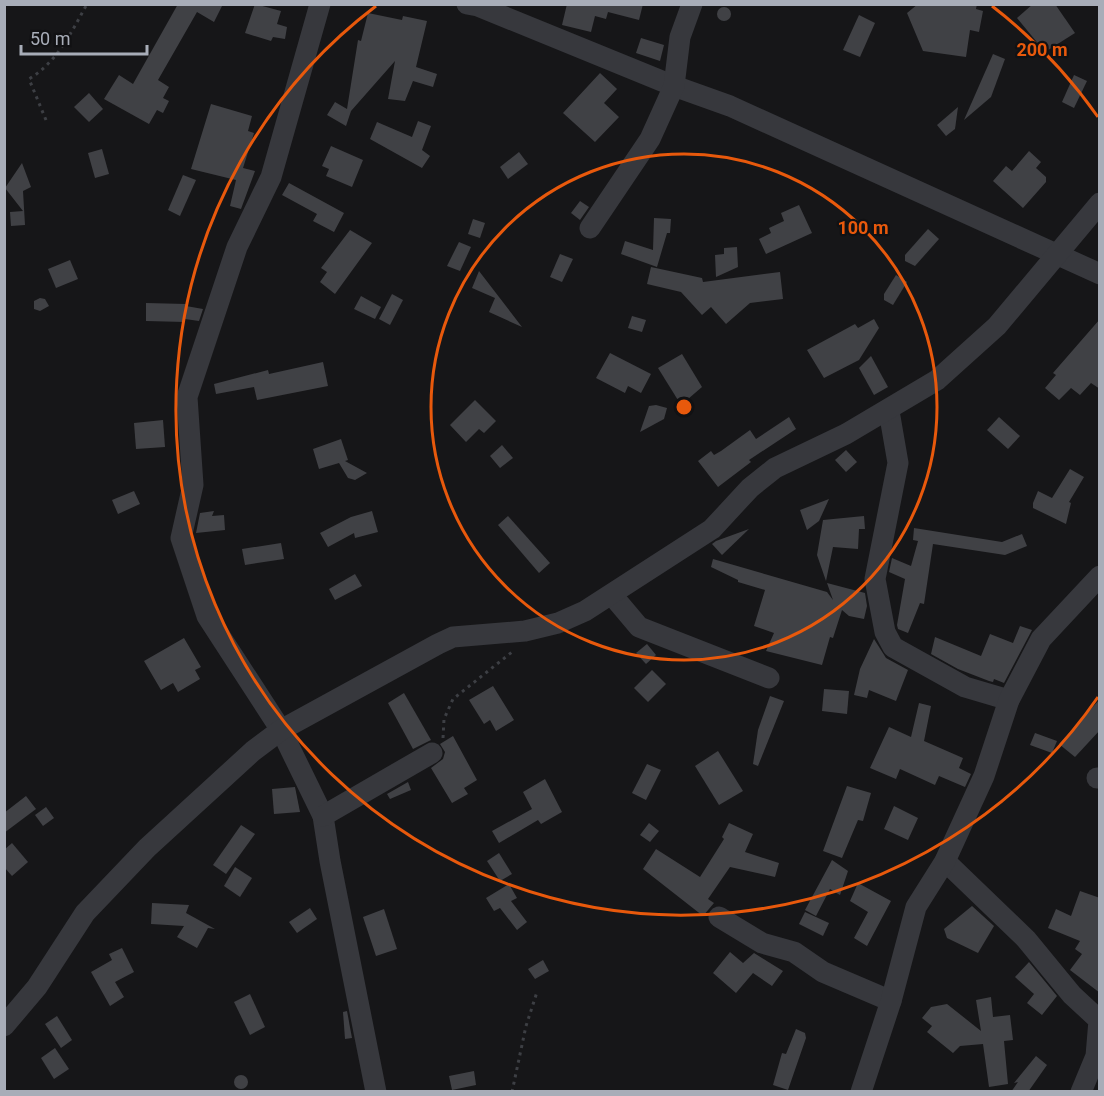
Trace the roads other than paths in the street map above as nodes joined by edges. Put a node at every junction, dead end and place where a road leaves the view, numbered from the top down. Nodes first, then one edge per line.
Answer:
1 (320, 4) edge
2 (466, 4) edge
3 (692, 4) edge
4 (674, 86) junction
5 (1100, 203) edge
6 (590, 228) dead end
7 (1055, 255) junction
8 (1100, 274) edge
9 (889, 411) junction
10 (1100, 576) edge
11 (612, 595) junction
12 (769, 678) dead end
13 (1009, 700) junction
14 (281, 730) junction
15 (432, 753) road end
16 (324, 816) junction
17 (945, 861) junction
18 (719, 917) dead end
19 (891, 1001) junction
20 (4, 1026) edge
21 (376, 1092) edge
22 (861, 1092) edge
23 (1081, 1092) edge

1 - 14 street
2 - 4 street
3 - 4 street
4 - 6 street
4 - 7 street
5 - 7 street
7 - 8 street
7 - 9 street
9 - 11 street
9 - 13 street
10 - 13 street
11 - 12 street
11 - 14 street
13 - 17 street
14 - 16 street
14 - 20 street
15 - 16 street
16 - 21 street
17 - 19 street
17 - 23 street
18 - 19 street
19 - 22 street

